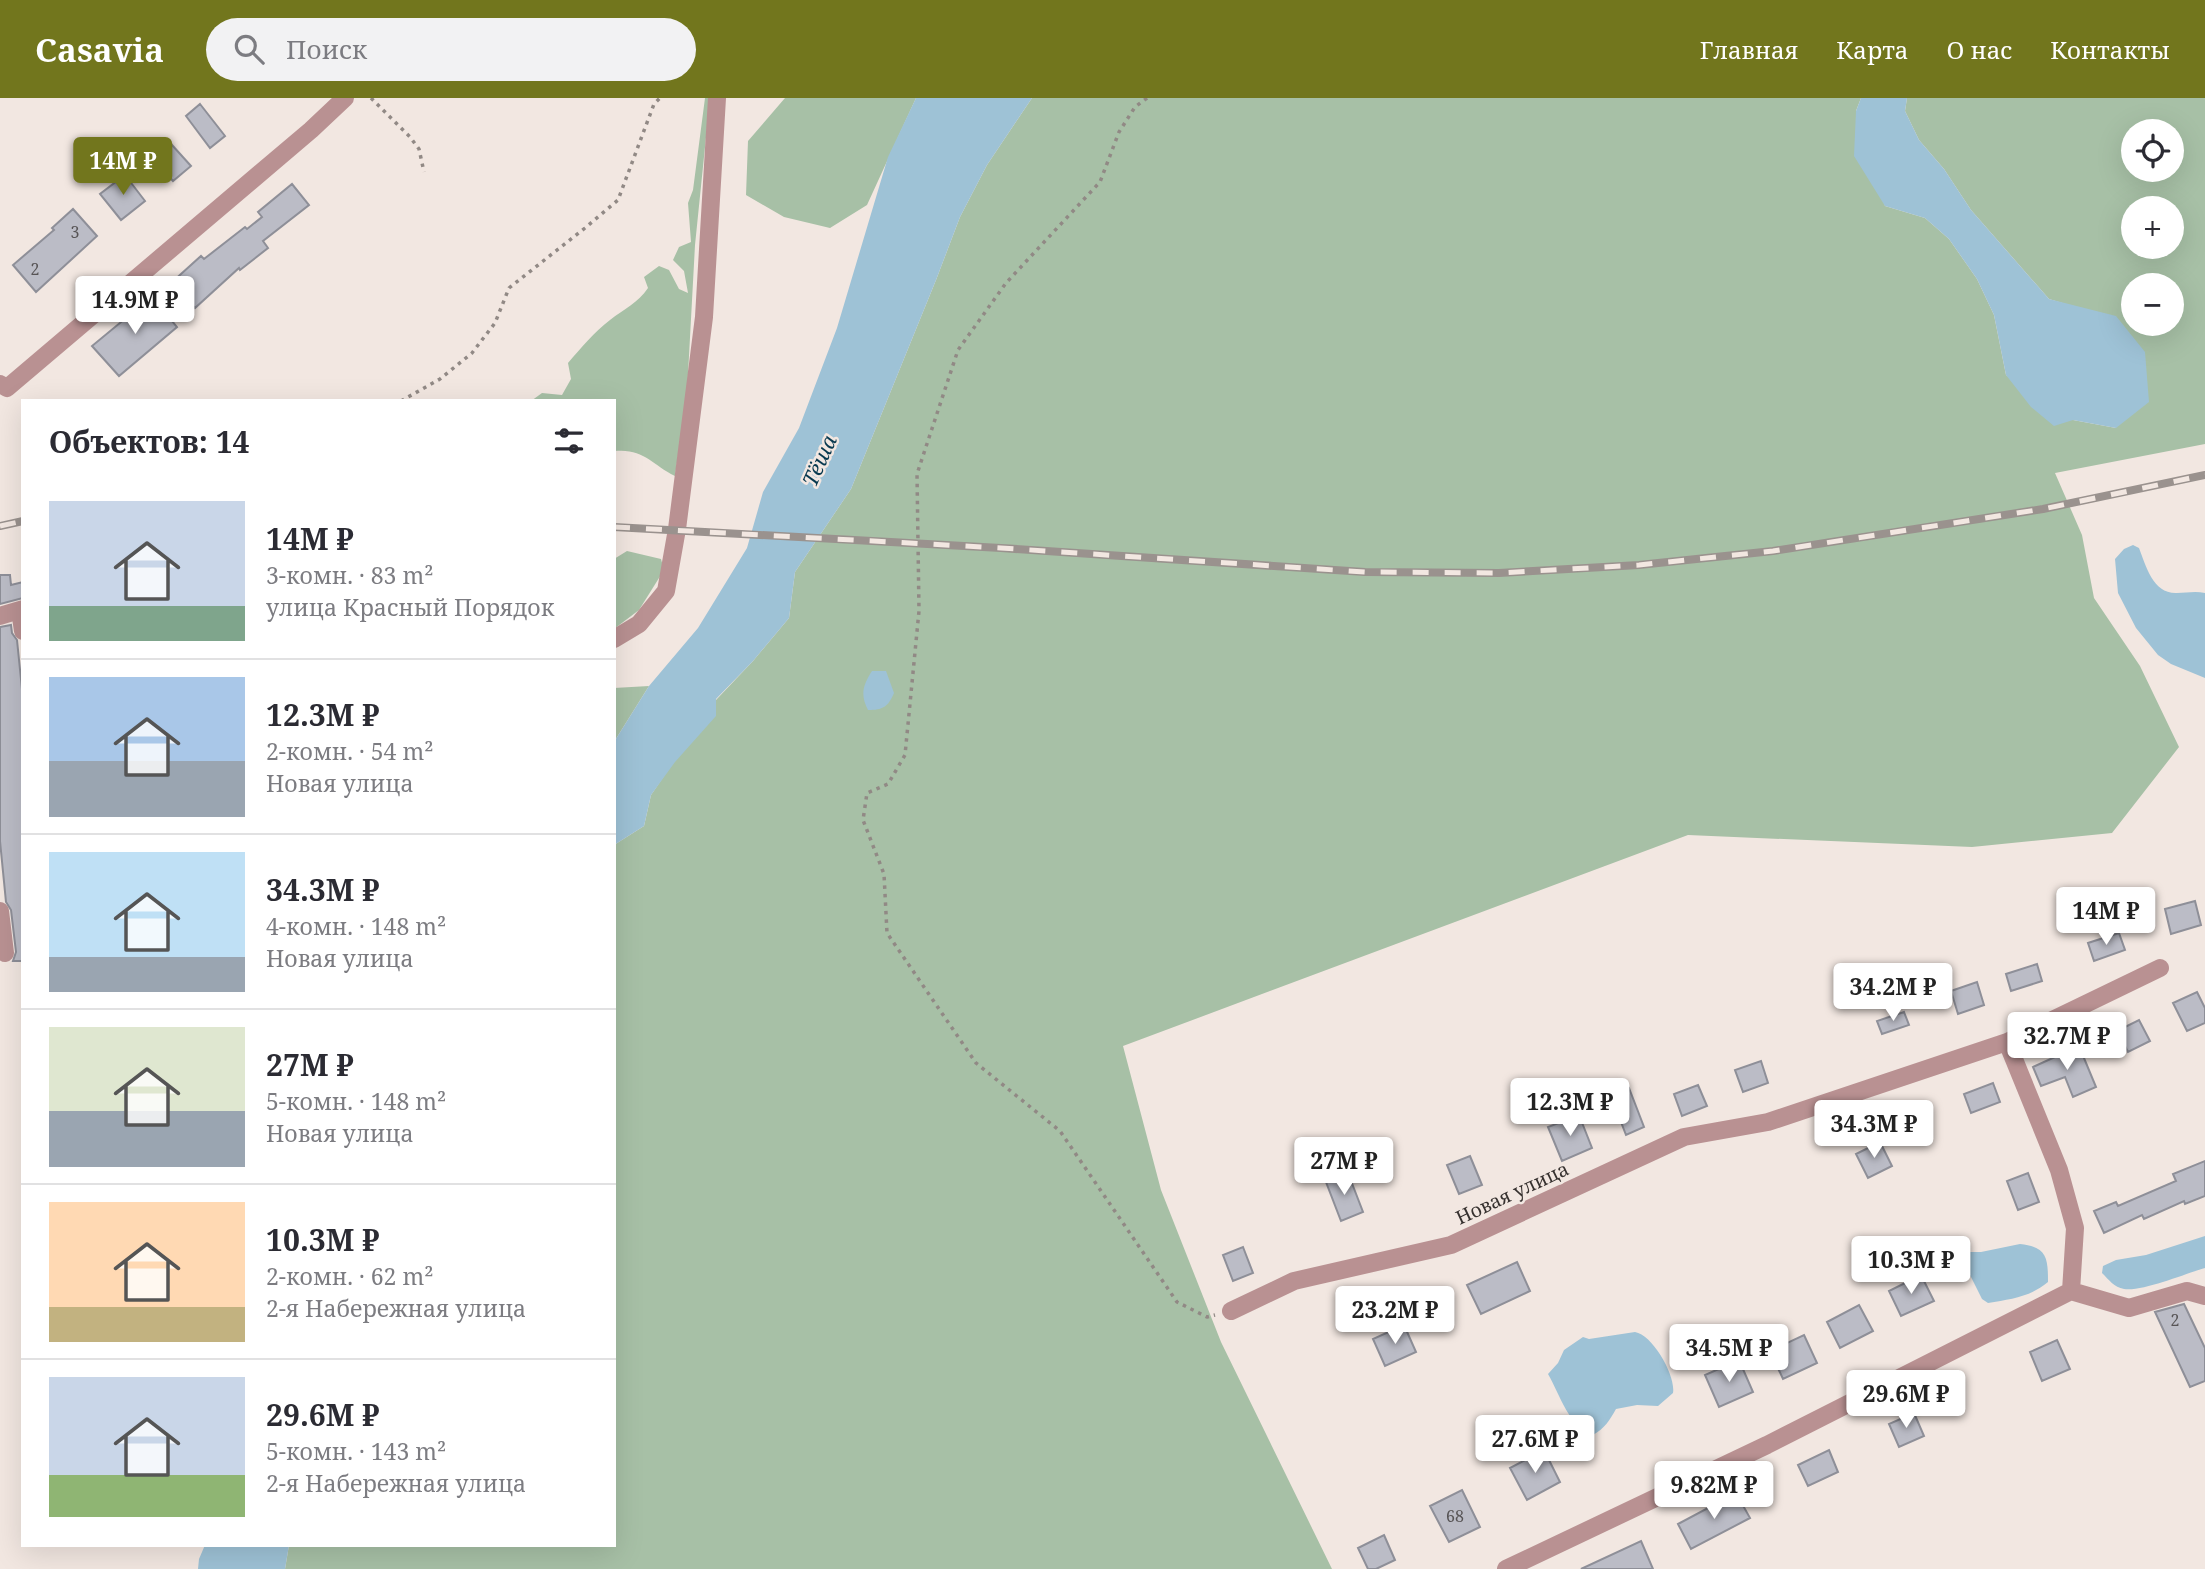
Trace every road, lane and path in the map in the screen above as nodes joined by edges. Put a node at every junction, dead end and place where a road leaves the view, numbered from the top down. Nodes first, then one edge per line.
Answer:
1 (345, 98) edge
2 (371, 98) edge
3 (660, 98) edge
4 (717, 98) edge
5 (1147, 98) edge
6 (424, 172) dead end
7 (4, 386) edge
8 (405, 399) edge
9 (21, 610) edge
10 (0, 615) edge
11 (616, 638) edge
12 (0, 911) edge
13 (9, 953) edge
14 (2160, 968) dead end
15 (2007, 1042) junction
16 (2071, 1291) junction
17 (2205, 1296) edge
18 (1231, 1311) joint
19 (1506, 1569) edge

1 - 7 street
2 - 6 path
3 - 8 path
4 - 11 street
5 - 18 path
9 - 10 street
12 - 13 street
14 - 15 street, Новая улица
15 - 16 street
15 - 18 street, Новая улица
16 - 17 street
16 - 19 street

